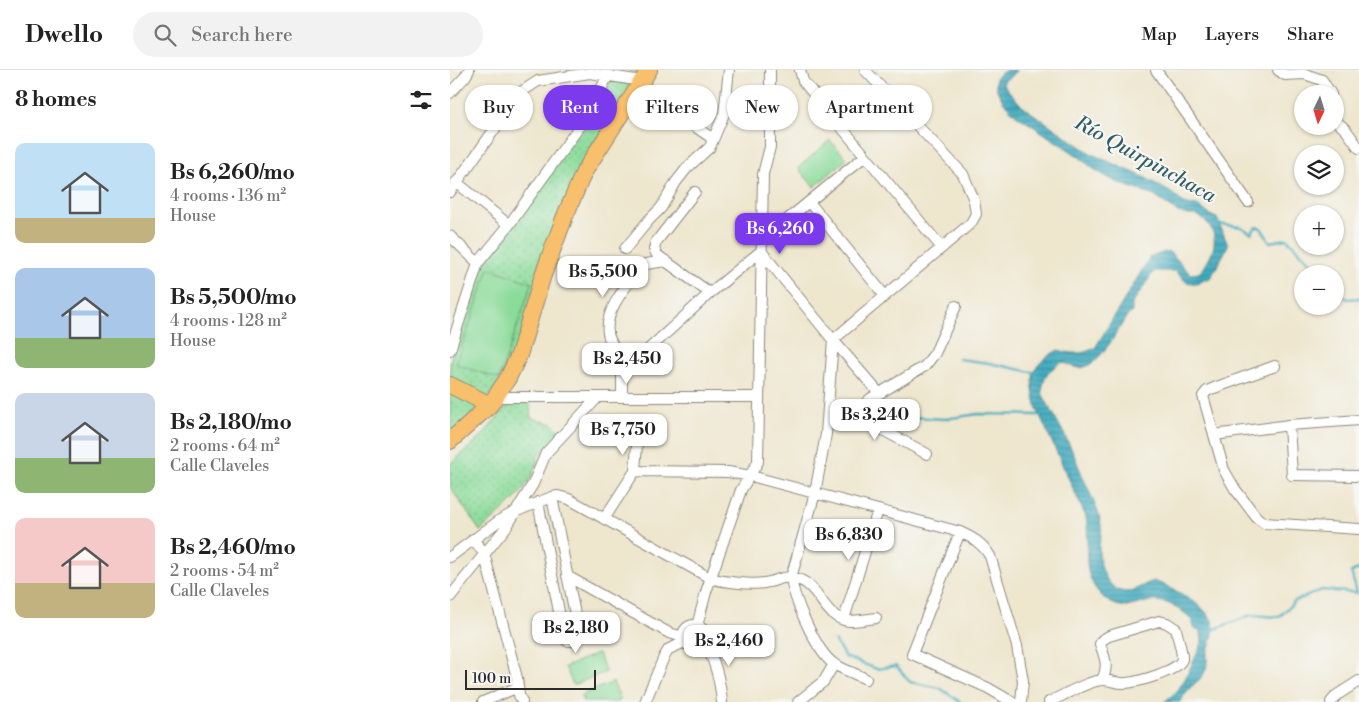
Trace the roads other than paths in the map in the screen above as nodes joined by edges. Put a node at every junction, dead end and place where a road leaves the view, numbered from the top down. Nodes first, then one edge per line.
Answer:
1 (469, 70) edge
2 (729, 70) edge
3 (770, 70) edge
4 (800, 70) edge
5 (865, 70) edge
6 (1156, 70) edge
7 (1278, 70) edge
8 (596, 72) edge
9 (1309, 72) edge
10 (608, 75) junction
11 (643, 79) edge
12 (1325, 85) edge
13 (450, 93) edge
14 (1344, 128) edge
15 (714, 139) junction
16 (1359, 148) edge
17 (865, 156) junction
18 (456, 182) junction
19 (450, 192) edge
20 (695, 192) dead end
21 (809, 202) junction
22 (1248, 202) dead end
23 (509, 225) junction
24 (450, 236) edge
25 (761, 246) junction
26 (942, 248) junction
27 (625, 249) dead end
28 (666, 261) junction
29 (478, 263) junction
30 (710, 293) junction
31 (885, 296) junction
32 (956, 306) dead end
33 (833, 340) junction
34 (450, 350) edge
35 (1275, 366) dead end
36 (628, 368) junction
37 (450, 385) edge
38 (879, 393) junction
39 (598, 397) junction
40 (622, 397) junction
41 (759, 397) junction
42 (493, 401) junction
43 (828, 416) junction
44 (849, 420) junction
45 (1359, 420) edge
46 (1289, 425) junction
47 (1214, 435) junction
48 (450, 441) edge
49 (637, 444) dead end
50 (927, 454) dead end
51 (635, 471) junction
52 (751, 476) junction
53 (1359, 476) edge
54 (815, 494) junction
55 (552, 497) junction
56 (538, 502) junction
57 (878, 510) junction
58 (517, 511) junction
59 (604, 518) junction
60 (1359, 529) edge
61 (960, 532) junction
62 (474, 539) junction
63 (484, 553) junction
64 (450, 557) edge
65 (567, 576) junction
66 (710, 578) junction
67 (791, 578) junction
68 (450, 596) edge
69 (876, 618) dead end
70 (844, 620) junction
71 (697, 626) junction
72 (684, 639) junction
73 (704, 641) junction
74 (834, 664) junction
75 (866, 679) dead end
76 (1102, 680) junction
77 (1359, 681) edge
78 (518, 687) junction
79 (1336, 700) edge
80 (483, 702) edge
81 (522, 702) edge
82 (645, 702) edge
83 (722, 702) edge
84 (798, 702) edge
85 (1012, 702) edge
86 (1021, 702) edge
87 (1049, 702) edge

1 - 13 street
2 - 15 street
3 - 25 street
4 - 17 street
5 - 26 street
6 - 22 street
7 - 9 street
8 - 10 street
8 - 18 street
9 - 12 street
10 - 11 street
10 - 23 street
11 - 15 street
11 - 42 main road
14 - 16 street
15 - 27 street
17 - 21 street
17 - 26 street
18 - 19 street
18 - 23 street
20 - 28 street
21 - 25 street
21 - 31 street
23 - 29 street
24 - 29 street
25 - 30 street
25 - 33 street
25 - 41 street
26 - 31 street
28 - 30 street
28 - 36 street
29 - 34 street
30 - 36 street
31 - 33 street
32 - 38 street
33 - 38 street
33 - 43 street
35 - 47 street
36 - 40 street
37 - 42 main road
38 - 44 street
39 - 40 street
39 - 42 street
39 - 58 street
40 - 41 street
41 - 52 street
42 - 48 main road
43 - 44 street
43 - 54 street
44 - 50 street
45 - 46 street
46 - 47 street
46 - 53 street
47 - 60 street
49 - 51 street
51 - 52 street
51 - 59 street
52 - 54 street
52 - 66 street
54 - 57 street
54 - 67 street
55 - 56 street
55 - 59 street
55 - 65 street
56 - 58 street
56 - 65 street
57 - 61 street
57 - 70 street
58 - 62 street
58 - 63 street
59 - 66 street
61 - 85 street
61 - 86 street
62 - 63 street
62 - 64 street
63 - 68 street
63 - 78 street
65 - 72 street
66 - 67 street
66 - 71 street
67 - 70 street
67 - 74 street
69 - 70 street
71 - 72 street
71 - 73 street
72 - 73 street
72 - 82 street
73 - 83 street
74 - 75 street
74 - 84 street
76 - 76 street
76 - 87 street
77 - 79 street
78 - 80 street
78 - 81 street

